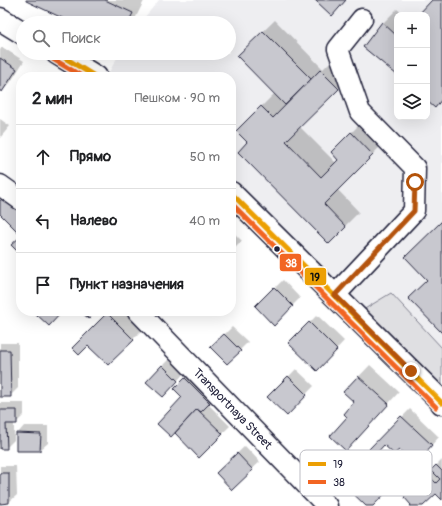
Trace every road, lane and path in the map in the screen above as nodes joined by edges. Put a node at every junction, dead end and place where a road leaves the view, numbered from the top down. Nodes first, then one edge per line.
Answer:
1 (0, 19) edge
2 (362, 19) dead end
3 (16, 29) edge
4 (68, 60) edge
5 (88, 72) edge
6 (0, 185) edge
7 (16, 196) edge
8 (236, 198) edge
9 (335, 295) junction
10 (143, 316) edge
11 (442, 403) edge
12 (300, 478) edge
13 (317, 496) edge
14 (327, 506) edge

1 - 3 main road
2 - 9 street
4 - 5 main road
6 - 7 street
8 - 9 main road
9 - 11 main road
10 - 12 street, Transportnaya Street
13 - 14 street, Transportnaya Street

